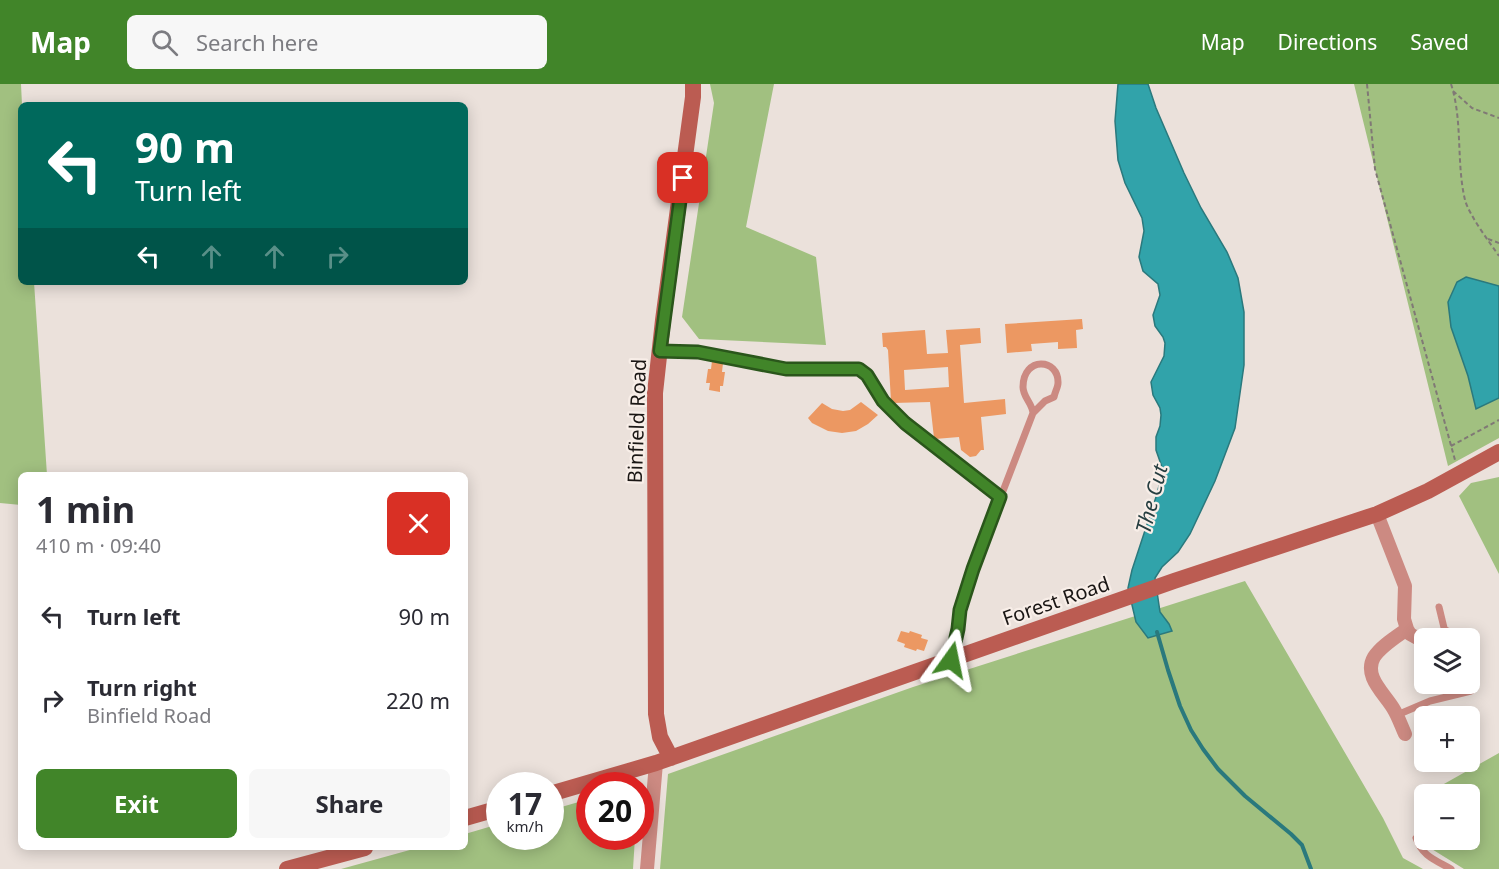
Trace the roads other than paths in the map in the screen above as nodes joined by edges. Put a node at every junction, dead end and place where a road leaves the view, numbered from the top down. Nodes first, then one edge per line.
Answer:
1 (693, 84) edge
2 (660, 351) junction
3 (1033, 413) junction
4 (1499, 452) edge
5 (1000, 497) junction
6 (1377, 514) junction
7 (1439, 607) dead end
8 (1444, 628) edge
9 (1407, 629) junction
10 (1414, 636) edge
11 (951, 660) junction
12 (1459, 694) edge
13 (1397, 715) junction
14 (1405, 734) dead end
15 (663, 760) junction
16 (564, 790) edge
17 (486, 812) edge
18 (468, 817) edge
19 (358, 850) edge
20 (1422, 850) edge
21 (287, 869) edge
22 (647, 869) edge
23 (1451, 869) edge

1 - 2 main road, Binfield Road
2 - 5 lane
2 - 15 main road, Binfield Road
3 - 3 lane
3 - 5 lane
4 - 6 main road, Forest Road
5 - 11 lane
6 - 9 street
6 - 11 main road, Forest Road
7 - 8 lane
9 - 10 street
9 - 13 street
11 - 15 main road, Forest Road
12 - 13 lane
13 - 14 street
15 - 16 main road, Forest Road
15 - 22 street
17 - 18 main road
19 - 21 main road
20 - 23 lane

